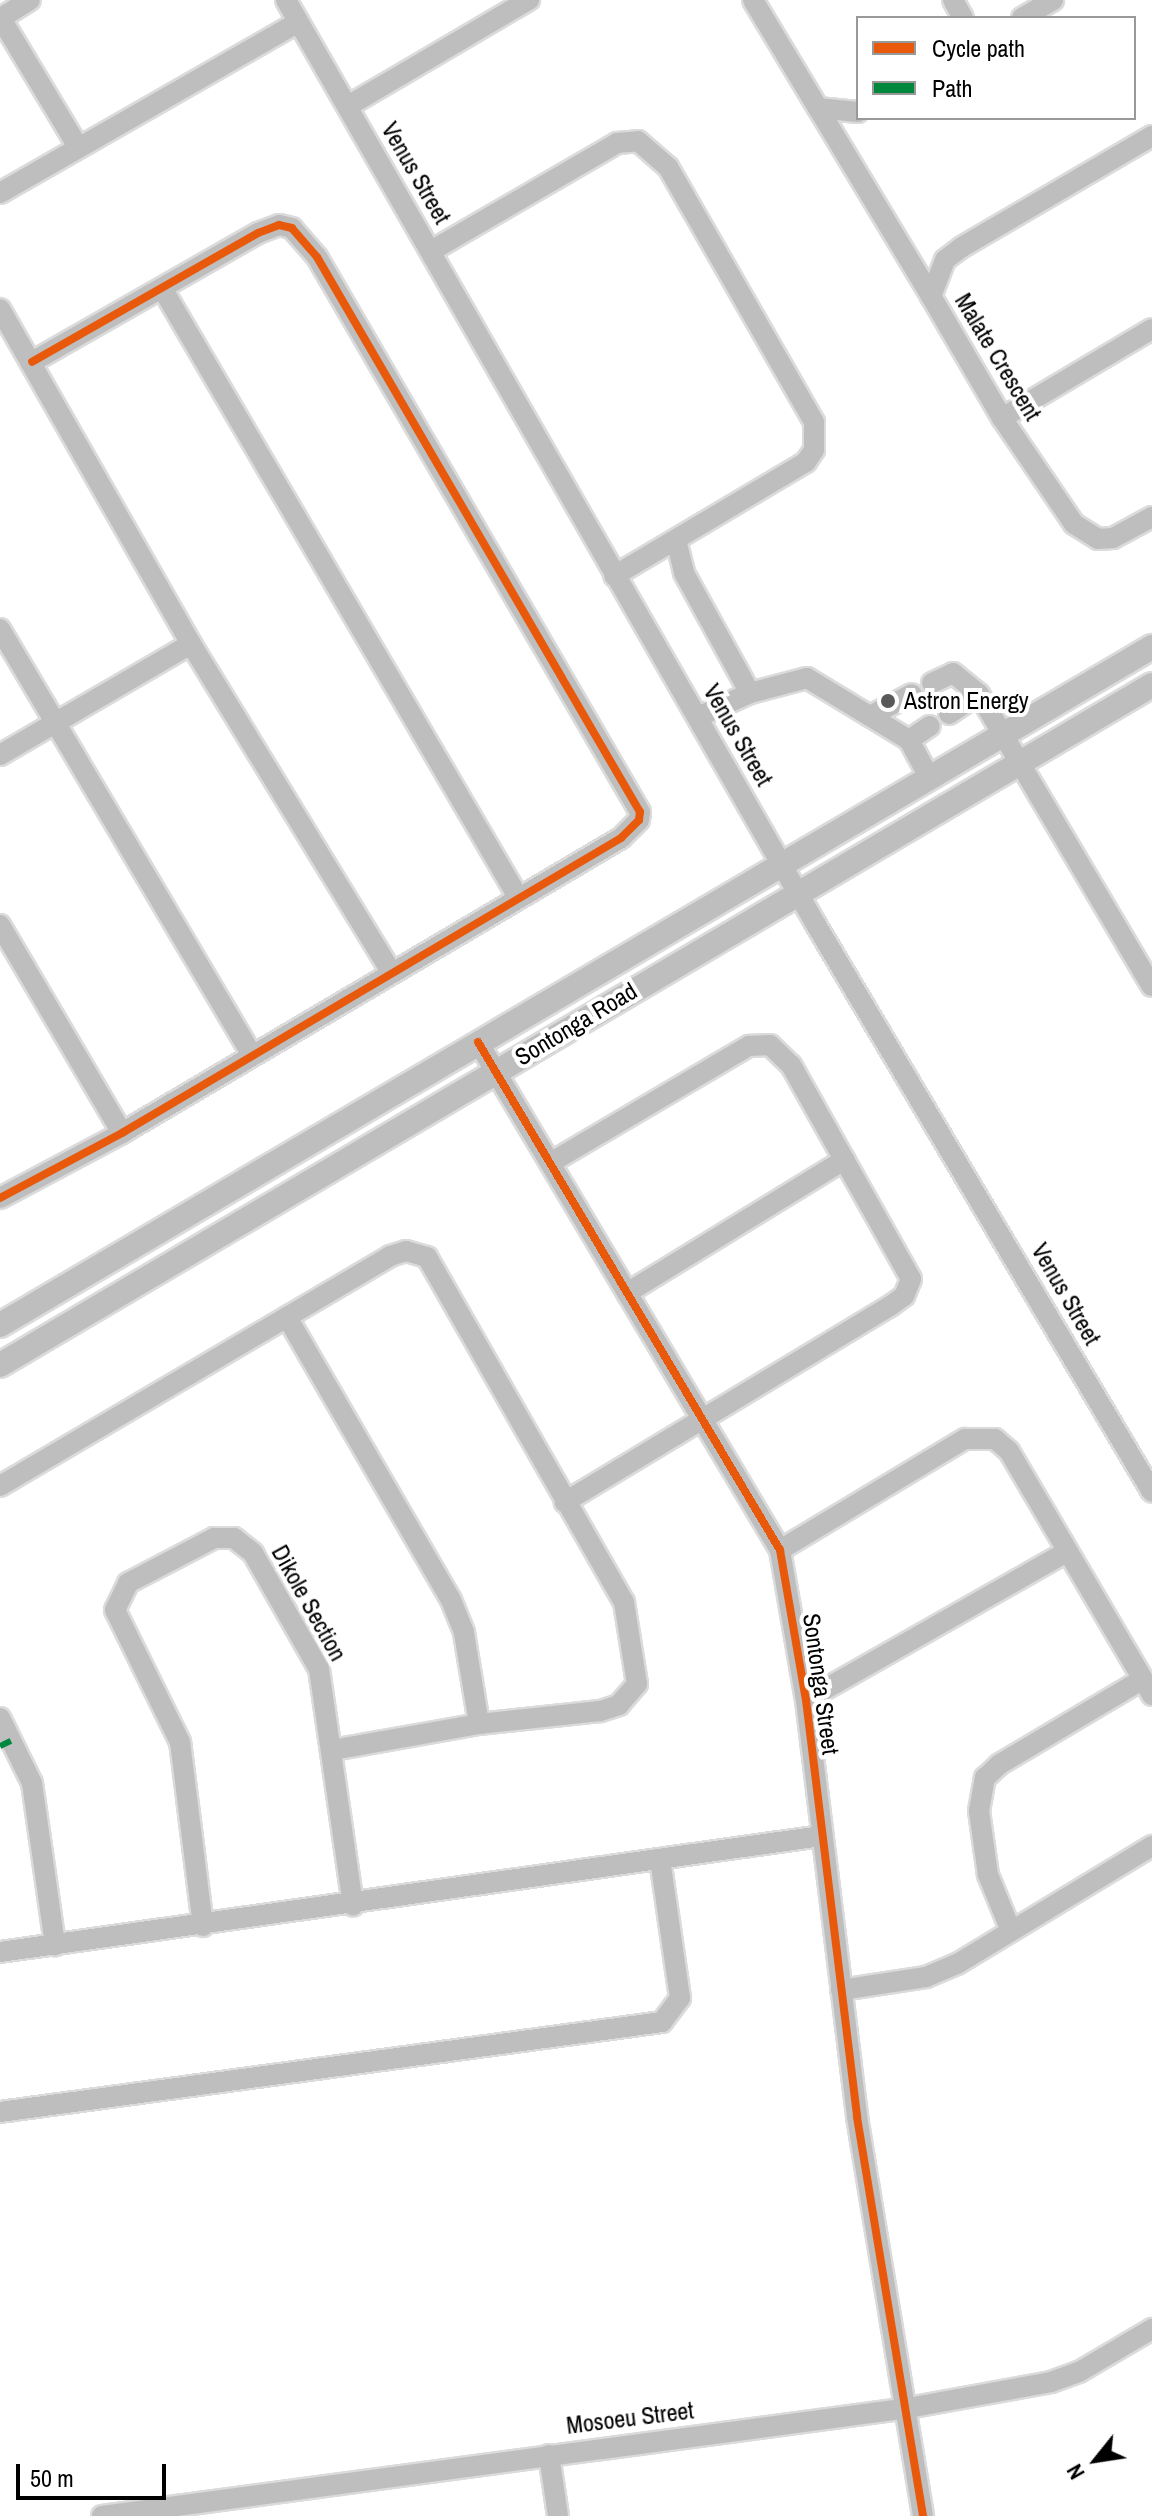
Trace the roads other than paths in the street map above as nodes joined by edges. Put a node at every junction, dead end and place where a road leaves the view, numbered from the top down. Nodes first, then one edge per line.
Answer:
1 (30, 0) edge
2 (286, 0) edge
3 (529, 0) edge
4 (753, 0) edge
5 (1053, 0) edge
6 (1025, 16) edge
7 (0, 18) edge
8 (299, 22) junction
9 (348, 106) junction
10 (818, 108) junction
11 (856, 112) edge
12 (1152, 136) edge
13 (78, 147) junction
14 (0, 193) edge
15 (431, 251) junction
16 (162, 288) junction
17 (931, 296) junction
18 (0, 309) edge
19 (1152, 329) edge
20 (32, 362) junction
21 (1002, 418) junction
22 (1152, 517) edge
23 (676, 540) junction
24 (614, 576) junction
25 (0, 629) edge
26 (191, 644) junction
27 (1152, 647) edge
28 (932, 683) dead end
29 (1152, 685) edge
30 (750, 693) junction
31 (912, 694) dead end
32 (979, 694) junction
33 (949, 714) dead end
34 (870, 716) junction
35 (698, 717) junction
36 (57, 721) junction
37 (930, 726) dead end
38 (1005, 733) junction
39 (909, 740) junction
40 (0, 755) edge
41 (1022, 761) junction
42 (929, 777) junction
43 (780, 862) junction
44 (797, 891) junction
45 (518, 897) junction
46 (0, 925) edge
47 (390, 970) junction
48 (1152, 986) edge
49 (478, 1042) junction
50 (252, 1055) junction
51 (497, 1072) junction
52 (122, 1133) junction
53 (844, 1160) junction
54 (550, 1163) junction
55 (0, 1198) edge
56 (627, 1293) junction
57 (287, 1317) junction
58 (0, 1325) edge
59 (0, 1365) edge
60 (703, 1421) junction
61 (0, 1486) edge
62 (1152, 1492) edge
63 (565, 1502) junction
64 (780, 1550) junction
65 (1067, 1552) junction
66 (1147, 1687) edge
67 (806, 1700) junction
68 (0, 1718) edge
69 (479, 1724) junction
70 (333, 1750) junction
71 (821, 1836) junction
72 (1152, 1846) edge
73 (660, 1860) junction
74 (353, 1906) junction
75 (203, 1926) junction
76 (1011, 1931) junction
77 (55, 1945) junction
78 (0, 1952) edge
79 (841, 1990) junction
80 (0, 2112) edge
81 (1152, 2329) edge
82 (908, 2408) junction
83 (549, 2455) junction
84 (102, 2516) edge
85 (558, 2516) edge
86 (923, 2516) edge

1 - 7 street
2 - 8 street, Venus Street
3 - 9 street
4 - 10 street
5 - 6 street
7 - 13 street
8 - 9 street, Venus Street
8 - 13 street
9 - 15 street, Venus Street
10 - 11 street
10 - 17 street
12 - 17 street, Malate Crescent
13 - 14 street
15 - 23 street
15 - 24 street, Venus Street
16 - 20 street
16 - 45 street
16 - 45 street
17 - 21 street, Malate Crescent
18 - 20 street
19 - 21 street
20 - 26 street
21 - 22 street, Malate Crescent
23 - 24 street
23 - 30 street
24 - 35 street, Venus Street
25 - 36 street
26 - 36 street
26 - 47 street
27 - 38 main road, Sontonga Road
28 - 32 street
29 - 41 main road, Sontonga Road
30 - 34 street
30 - 35 street
31 - 34 street
32 - 33 street
32 - 38 street
34 - 39 street
35 - 43 street, Venus Street
36 - 40 street
36 - 50 street
37 - 39 street
38 - 41 street
38 - 42 main road, Sontonga Road
39 - 42 street
41 - 44 main road, Sontonga Road
41 - 48 street
42 - 43 main road, Sontonga Road
43 - 44 street, Venus Street
43 - 49 main road, Sontonga Road
44 - 51 main road, Sontonga Road
44 - 62 street, Venus Street
45 - 47 street
46 - 52 street
47 - 50 street
49 - 51 street, Sontonga Street
49 - 58 main road, Sontonga Road
50 - 52 street
51 - 54 street, Sontonga Street
51 - 59 main road, Sontonga Road
52 - 55 street
53 - 54 street
53 - 56 street
53 - 60 street
54 - 56 street, Sontonga Street
56 - 60 street, Sontonga Street
57 - 61 street
57 - 63 street
57 - 69 street
60 - 63 street
60 - 64 street, Sontonga Street
63 - 69 street
64 - 65 street
64 - 67 street, Sontonga Street
65 - 66 street
65 - 67 street
66 - 76 street
67 - 71 street, Sontonga Street
68 - 77 street
69 - 70 street
70 - 74 street, Dikole Section
70 - 75 street, Dikole Section
71 - 73 street
71 - 79 street, Sontonga Street
72 - 76 street
73 - 74 street
73 - 80 street
74 - 75 street
75 - 77 street
76 - 79 street
77 - 78 street
79 - 82 street, Sontonga Street
81 - 82 street, Mosoeu Street
82 - 83 street, Mosoeu Street
82 - 86 street, Sontonga Street
83 - 84 street, Mosoeu Street
83 - 85 street

